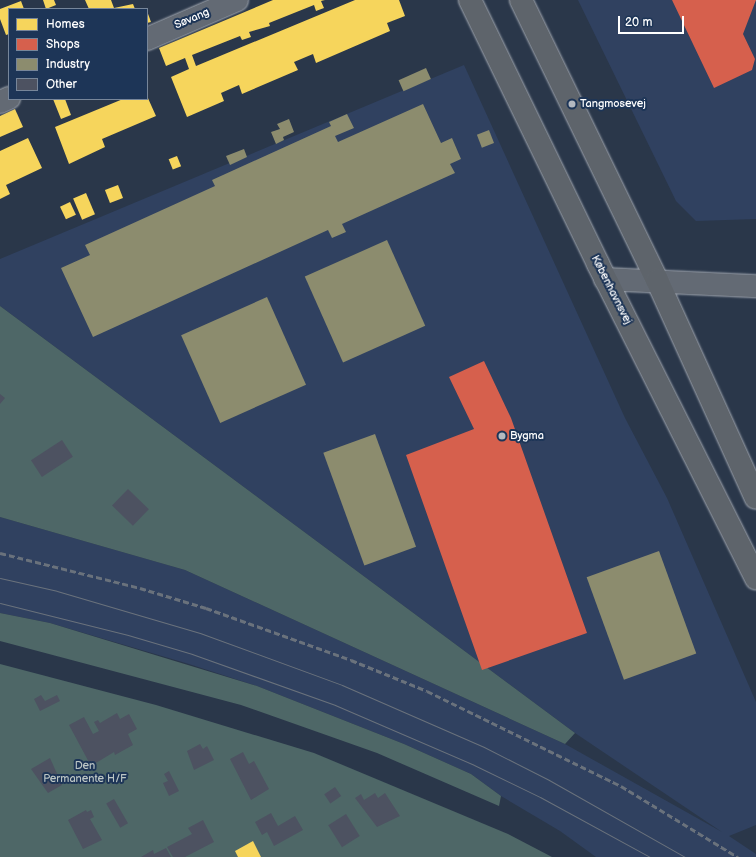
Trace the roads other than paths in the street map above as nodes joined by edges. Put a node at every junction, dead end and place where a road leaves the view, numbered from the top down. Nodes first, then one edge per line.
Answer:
1 (237, 0) edge
2 (470, 0) edge
3 (521, 0) edge
4 (148, 39) edge
5 (605, 279) junction
6 (657, 280) junction
7 (756, 286) edge
8 (756, 498) edge
9 (756, 578) edge

1 - 4 street, Søvang
2 - 5 main road, Københavnsvej
3 - 6 main road
5 - 6 street
5 - 9 main road, Københavnsvej
6 - 7 street
6 - 8 main road

